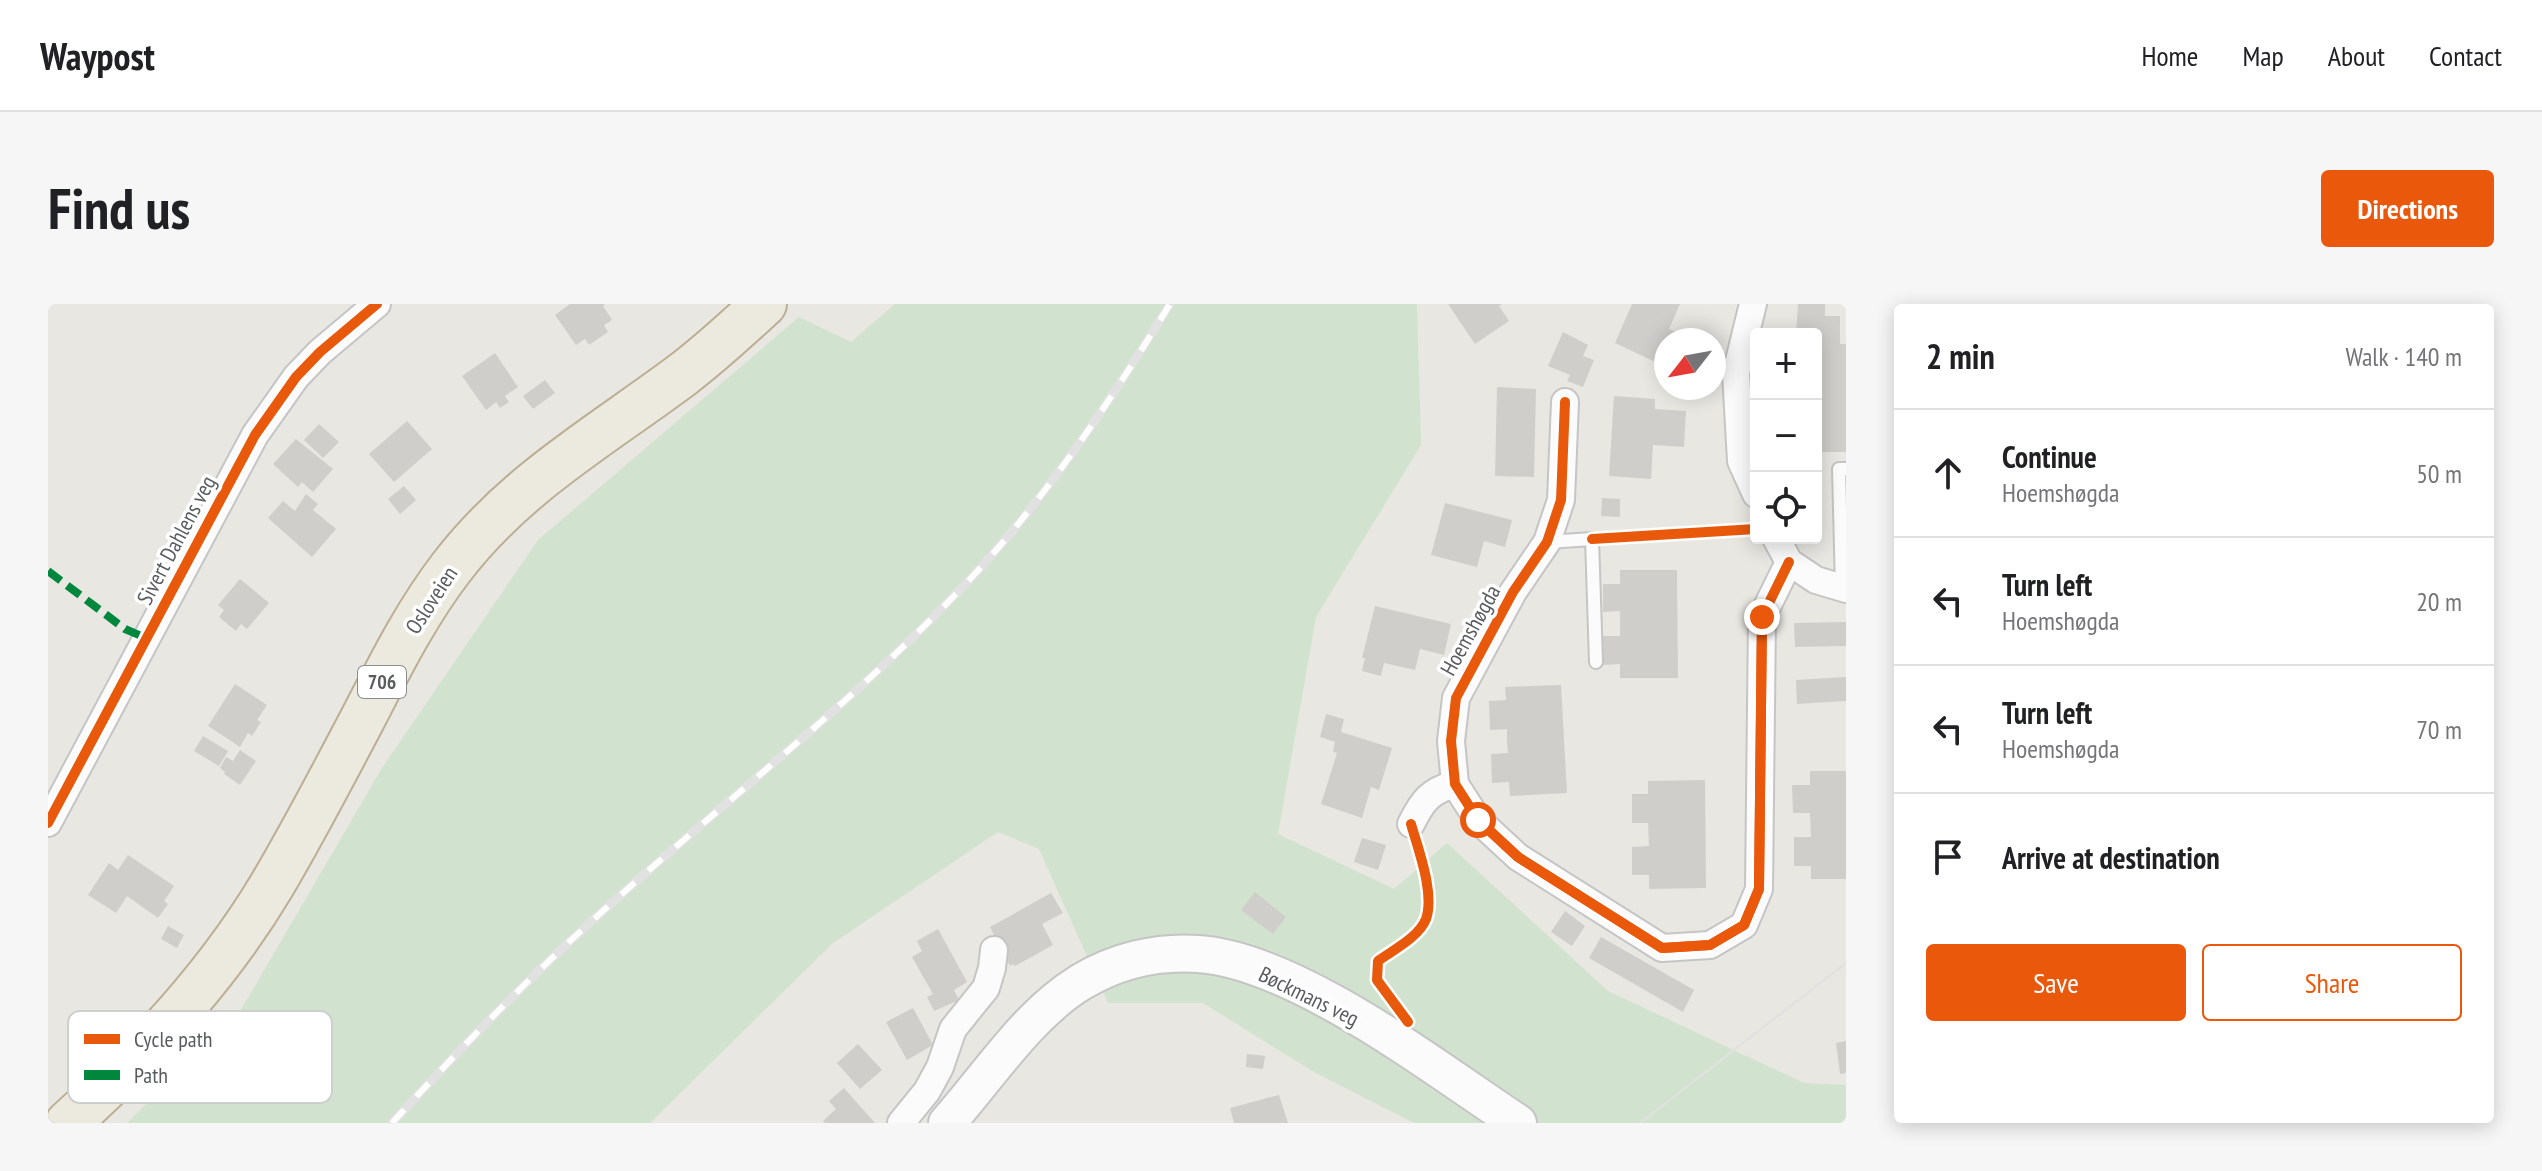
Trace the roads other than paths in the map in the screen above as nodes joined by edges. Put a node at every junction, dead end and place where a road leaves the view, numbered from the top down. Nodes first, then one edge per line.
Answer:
1 (377, 304) edge
2 (764, 304) edge
3 (1753, 304) edge
4 (1565, 402) dead end
5 (1846, 469) edge
6 (1750, 481) edge
7 (1547, 542) junction
8 (1779, 544) edge
9 (1789, 562) junction
10 (1844, 588) edge
11 (1596, 662) dead end
12 (1455, 784) junction
13 (48, 823) edge
14 (1411, 824) dead end
15 (994, 950) dead end
16 (176, 1011) edge
17 (88, 1103) edge
18 (68, 1123) edge
19 (901, 1123) edge
20 (947, 1123) edge
21 (1518, 1123) edge

1 - 13 street, Sivert Dahlens veg
2 - 16 highway, Osloveien / 706
3 - 6 street
4 - 7 street, Hoemshøgda
5 - 10 lane
7 - 11 lane
7 - 12 street, Hoemshøgda
8 - 9 street
9 - 10 street
9 - 12 street, Hoemshøgda
12 - 14 street
15 - 19 street
17 - 18 highway, Osloveien / 706
20 - 21 main road, Bøckmans veg

